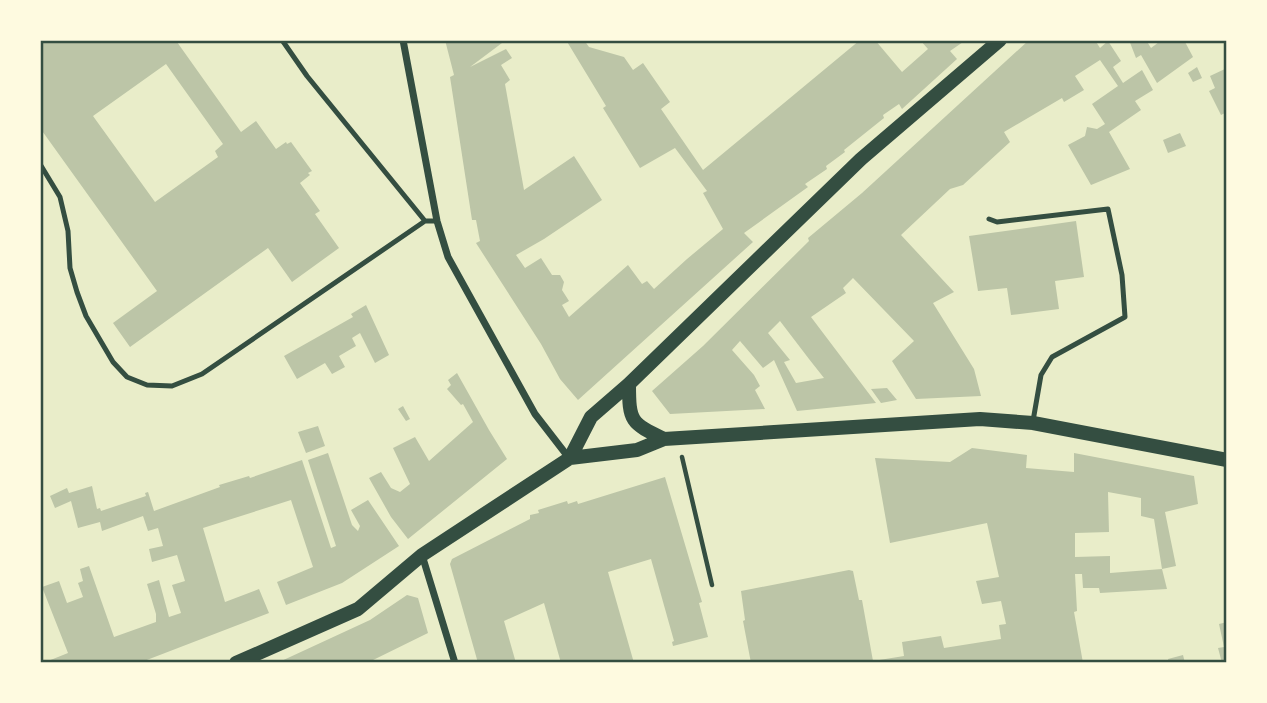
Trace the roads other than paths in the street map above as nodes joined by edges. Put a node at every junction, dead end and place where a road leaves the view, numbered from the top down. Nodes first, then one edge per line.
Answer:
1 (282, 40) edge
2 (403, 40) edge
3 (1000, 40) edge
4 (40, 164) edge
5 (989, 219) dead end
6 (425, 221) junction
7 (437, 221) junction
8 (629, 384) junction
9 (1033, 423) junction
10 (664, 439) junction
11 (570, 458) junction
12 (1227, 460) edge
13 (422, 555) junction
14 (236, 663) edge
15 (455, 663) edge

1 - 6 lane
2 - 7 street
3 - 8 main road
4 - 6 lane
5 - 9 lane
6 - 7 lane
7 - 11 street
8 - 10 main road
8 - 11 main road
9 - 10 main road
9 - 12 main road
10 - 11 main road
11 - 13 main road
13 - 14 main road
13 - 15 street

